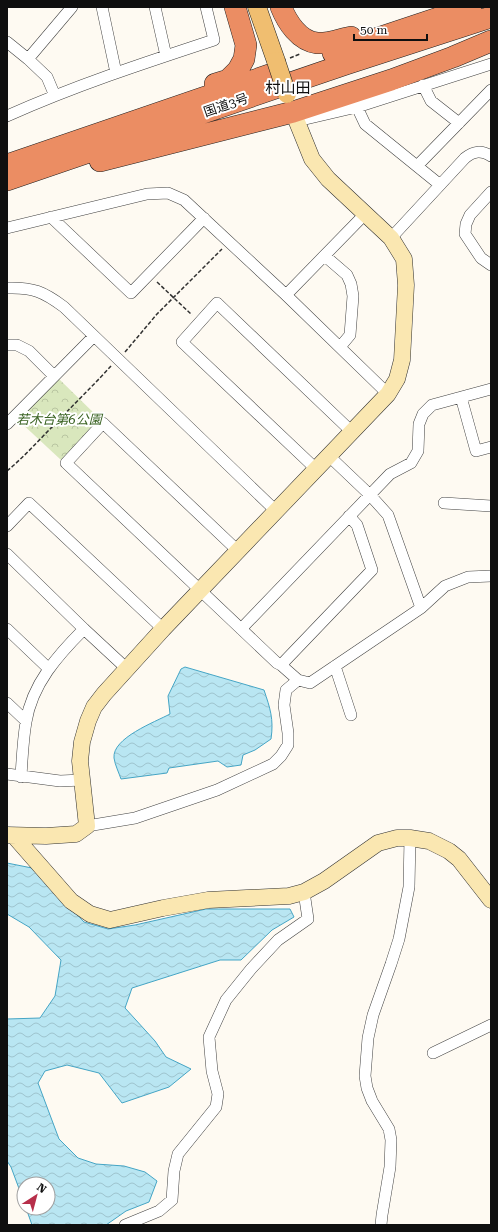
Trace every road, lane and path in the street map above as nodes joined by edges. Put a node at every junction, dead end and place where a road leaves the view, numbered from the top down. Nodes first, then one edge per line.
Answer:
1 (72, 7) edge
2 (102, 7) edge
3 (155, 7) edge
4 (206, 7) edge
5 (235, 7) edge
6 (257, 7) edge
7 (281, 7) edge
8 (471, 7) edge
9 (491, 17) edge
10 (413, 26) junction
11 (491, 41) edge
12 (7, 42) edge
13 (166, 56) junction
14 (28, 59) junction
15 (491, 64) edge
16 (116, 73) junction
17 (423, 85) junction
18 (491, 90) edge
19 (55, 96) junction
20 (358, 107) junction
21 (293, 109) junction
22 (7, 116) edge
23 (459, 123) junction
24 (93, 135) junction
25 (491, 156) edge
26 (7, 165) edge
27 (417, 166) junction
28 (7, 180) edge
29 (439, 184) junction
30 (7, 185) edge
31 (491, 192) edge
32 (365, 214) junction
33 (51, 217) junction
34 (204, 218) junction
35 (7, 228) edge
36 (391, 238) junction
37 (325, 256) junction
38 (491, 265) edge
39 (150, 275) junction
40 (7, 288) edge
41 (286, 296) junction
42 (200, 322) junction
43 (94, 336) junction
44 (7, 345) edge
45 (340, 347) junction
46 (54, 376) junction
47 (491, 389) edge
48 (388, 394) junction
49 (461, 397) junction
50 (7, 424) edge
51 (352, 432) junction
52 (491, 447) edge
53 (329, 456) junction
54 (316, 469) junction
55 (370, 495) junction
56 (444, 503) dead end
57 (491, 506) edge
58 (276, 511) junction
59 (349, 516) junction
60 (7, 526) edge
61 (238, 551) junction
62 (7, 554) edge
63 (491, 576) edge
64 (200, 591) junction
65 (421, 608) junction
66 (7, 629) edge
67 (84, 629) junction
68 (163, 629) junction
69 (241, 629) junction
70 (281, 665) junction
71 (335, 666) junction
72 (126, 668) junction
73 (49, 669) junction
74 (298, 680) junction
75 (7, 703) edge
76 (351, 715) dead end
77 (26, 721) junction
78 (7, 774) edge
79 (21, 777) junction
80 (82, 780) junction
81 (87, 826) junction
82 (11, 836) edge
83 (410, 838) junction
84 (304, 892) junction
85 (491, 900) edge
86 (491, 1025) edge
87 (433, 1053) dead end
88 (125, 1225) edge
89 (381, 1225) edge

1 - 14 street
2 - 16 street
3 - 13 street
4 - 13 street
5 - 24 highway
6 - 21 main road, bridge
7 - 10 highway
8 - 10 highway, 国道3号
9 - 28 highway, 国道3号
10 - 24 highway, 国道3号
11 - 21 highway
12 - 14 street
13 - 16 street
14 - 19 street
15 - 17 street
16 - 19 street
17 - 20 street
17 - 23 street
18 - 23 street
19 - 22 street
20 - 21 street
20 - 27 street
21 - 30 highway
21 - 32 street
23 - 27 street
24 - 26 highway, 国道3号
25 - 29 street
27 - 29 street
29 - 36 street
31 - 38 street
32 - 36 street
32 - 37 street
33 - 34 street
33 - 35 street
33 - 39 street
34 - 39 street
34 - 41 street
36 - 48 street
37 - 41 street
37 - 45 street
39 - 42 path
40 - 43 street
41 - 45 street
42 - 51 street
42 - 54 street
43 - 46 street
43 - 58 street
44 - 46 street
45 - 48 street
46 - 50 street
47 - 49 street
48 - 51 street
49 - 52 street
49 - 55 street
51 - 53 street
53 - 54 street
53 - 55 street
54 - 58 street
55 - 59 street
55 - 65 street
56 - 57 street
58 - 61 street
59 - 69 street
59 - 70 street
60 - 68 street
61 - 64 street
61 - 64 street
62 - 67 street
63 - 65 street
64 - 68 street
64 - 69 street
65 - 71 street
66 - 73 street
67 - 72 street
67 - 73 street
68 - 72 street
69 - 70 street
70 - 74 street
71 - 74 street
71 - 76 street
72 - 80 street
73 - 77 street
74 - 81 street
75 - 77 street
77 - 79 street
78 - 79 street
79 - 80 street
80 - 81 street
81 - 82 street
82 - 84 street
83 - 84 street
83 - 85 street
83 - 89 street
84 - 88 street
86 - 87 street

